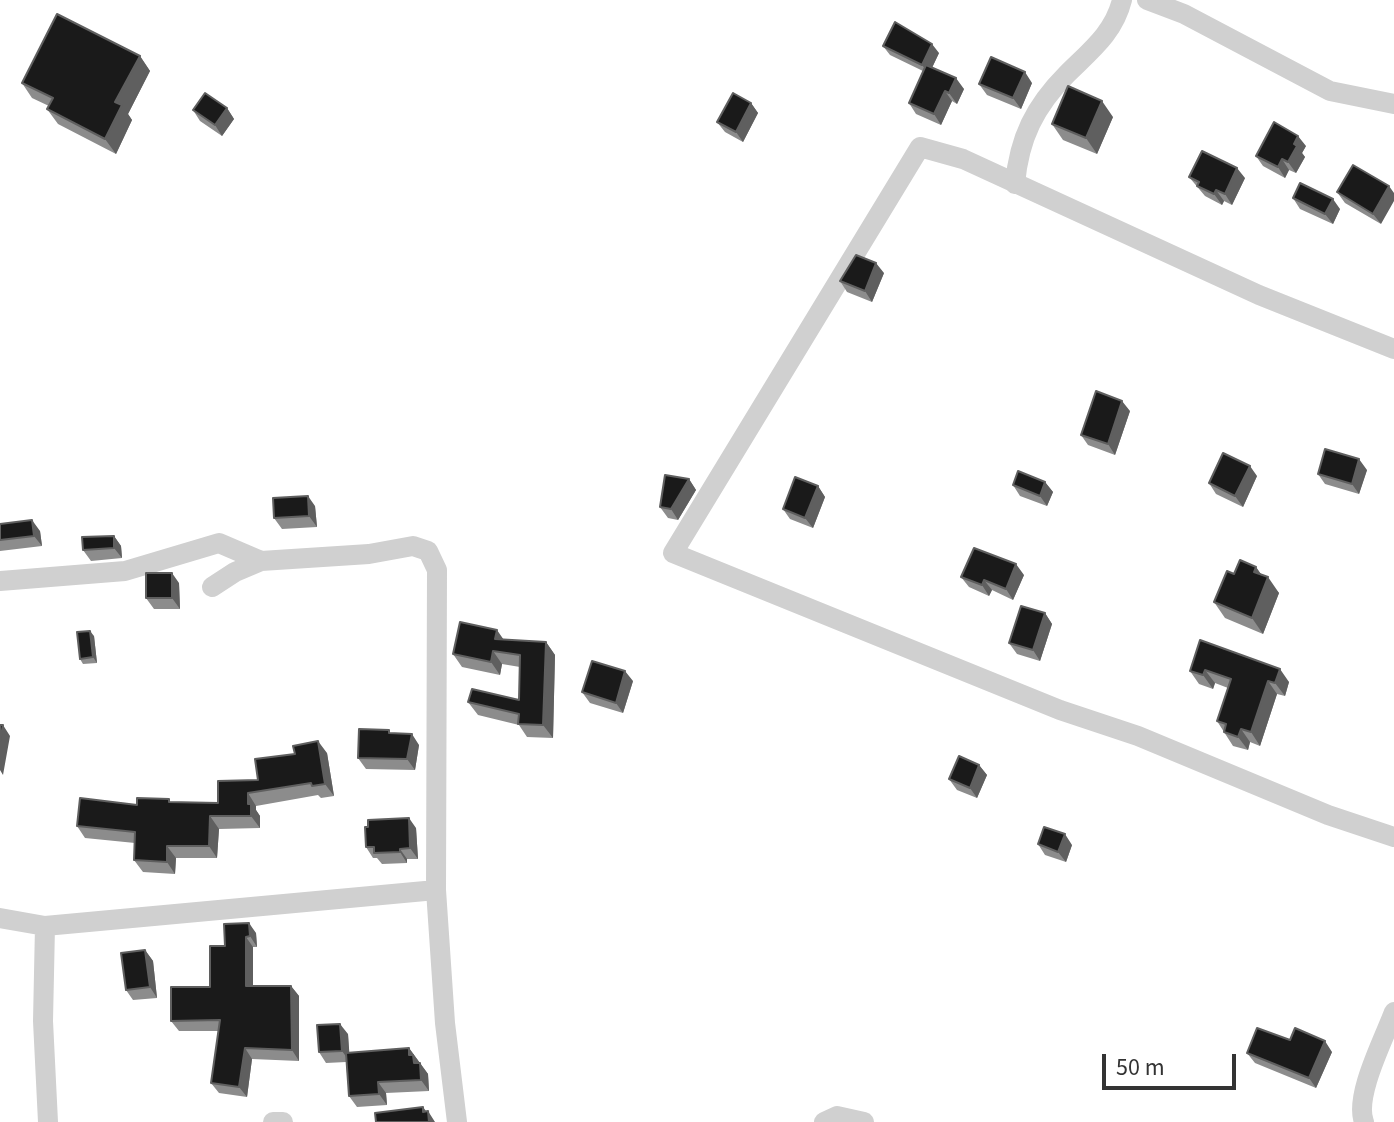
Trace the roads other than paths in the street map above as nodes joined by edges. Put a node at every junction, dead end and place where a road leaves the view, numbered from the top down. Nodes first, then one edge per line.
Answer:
1 (1122, 0) edge
2 (1147, 0) edge
3 (1394, 104) edge
4 (1015, 184) junction
5 (1394, 349) edge
6 (261, 561) junction
7 (0, 581) edge
8 (212, 587) dead end
9 (1394, 837) edge
10 (436, 890) junction
11 (0, 918) edge
12 (45, 926) junction
13 (1394, 1012) edge
14 (48, 1122) edge
15 (273, 1122) edge
16 (283, 1122) edge
17 (457, 1122) edge
18 (824, 1122) edge
19 (864, 1122) edge
20 (1364, 1122) edge

1 - 4 street
2 - 3 street
4 - 5 street
4 - 9 street
6 - 7 street
6 - 8 street
6 - 10 street
10 - 12 street
10 - 17 street
11 - 12 street
12 - 14 street
13 - 20 street
15 - 16 street
18 - 19 street

